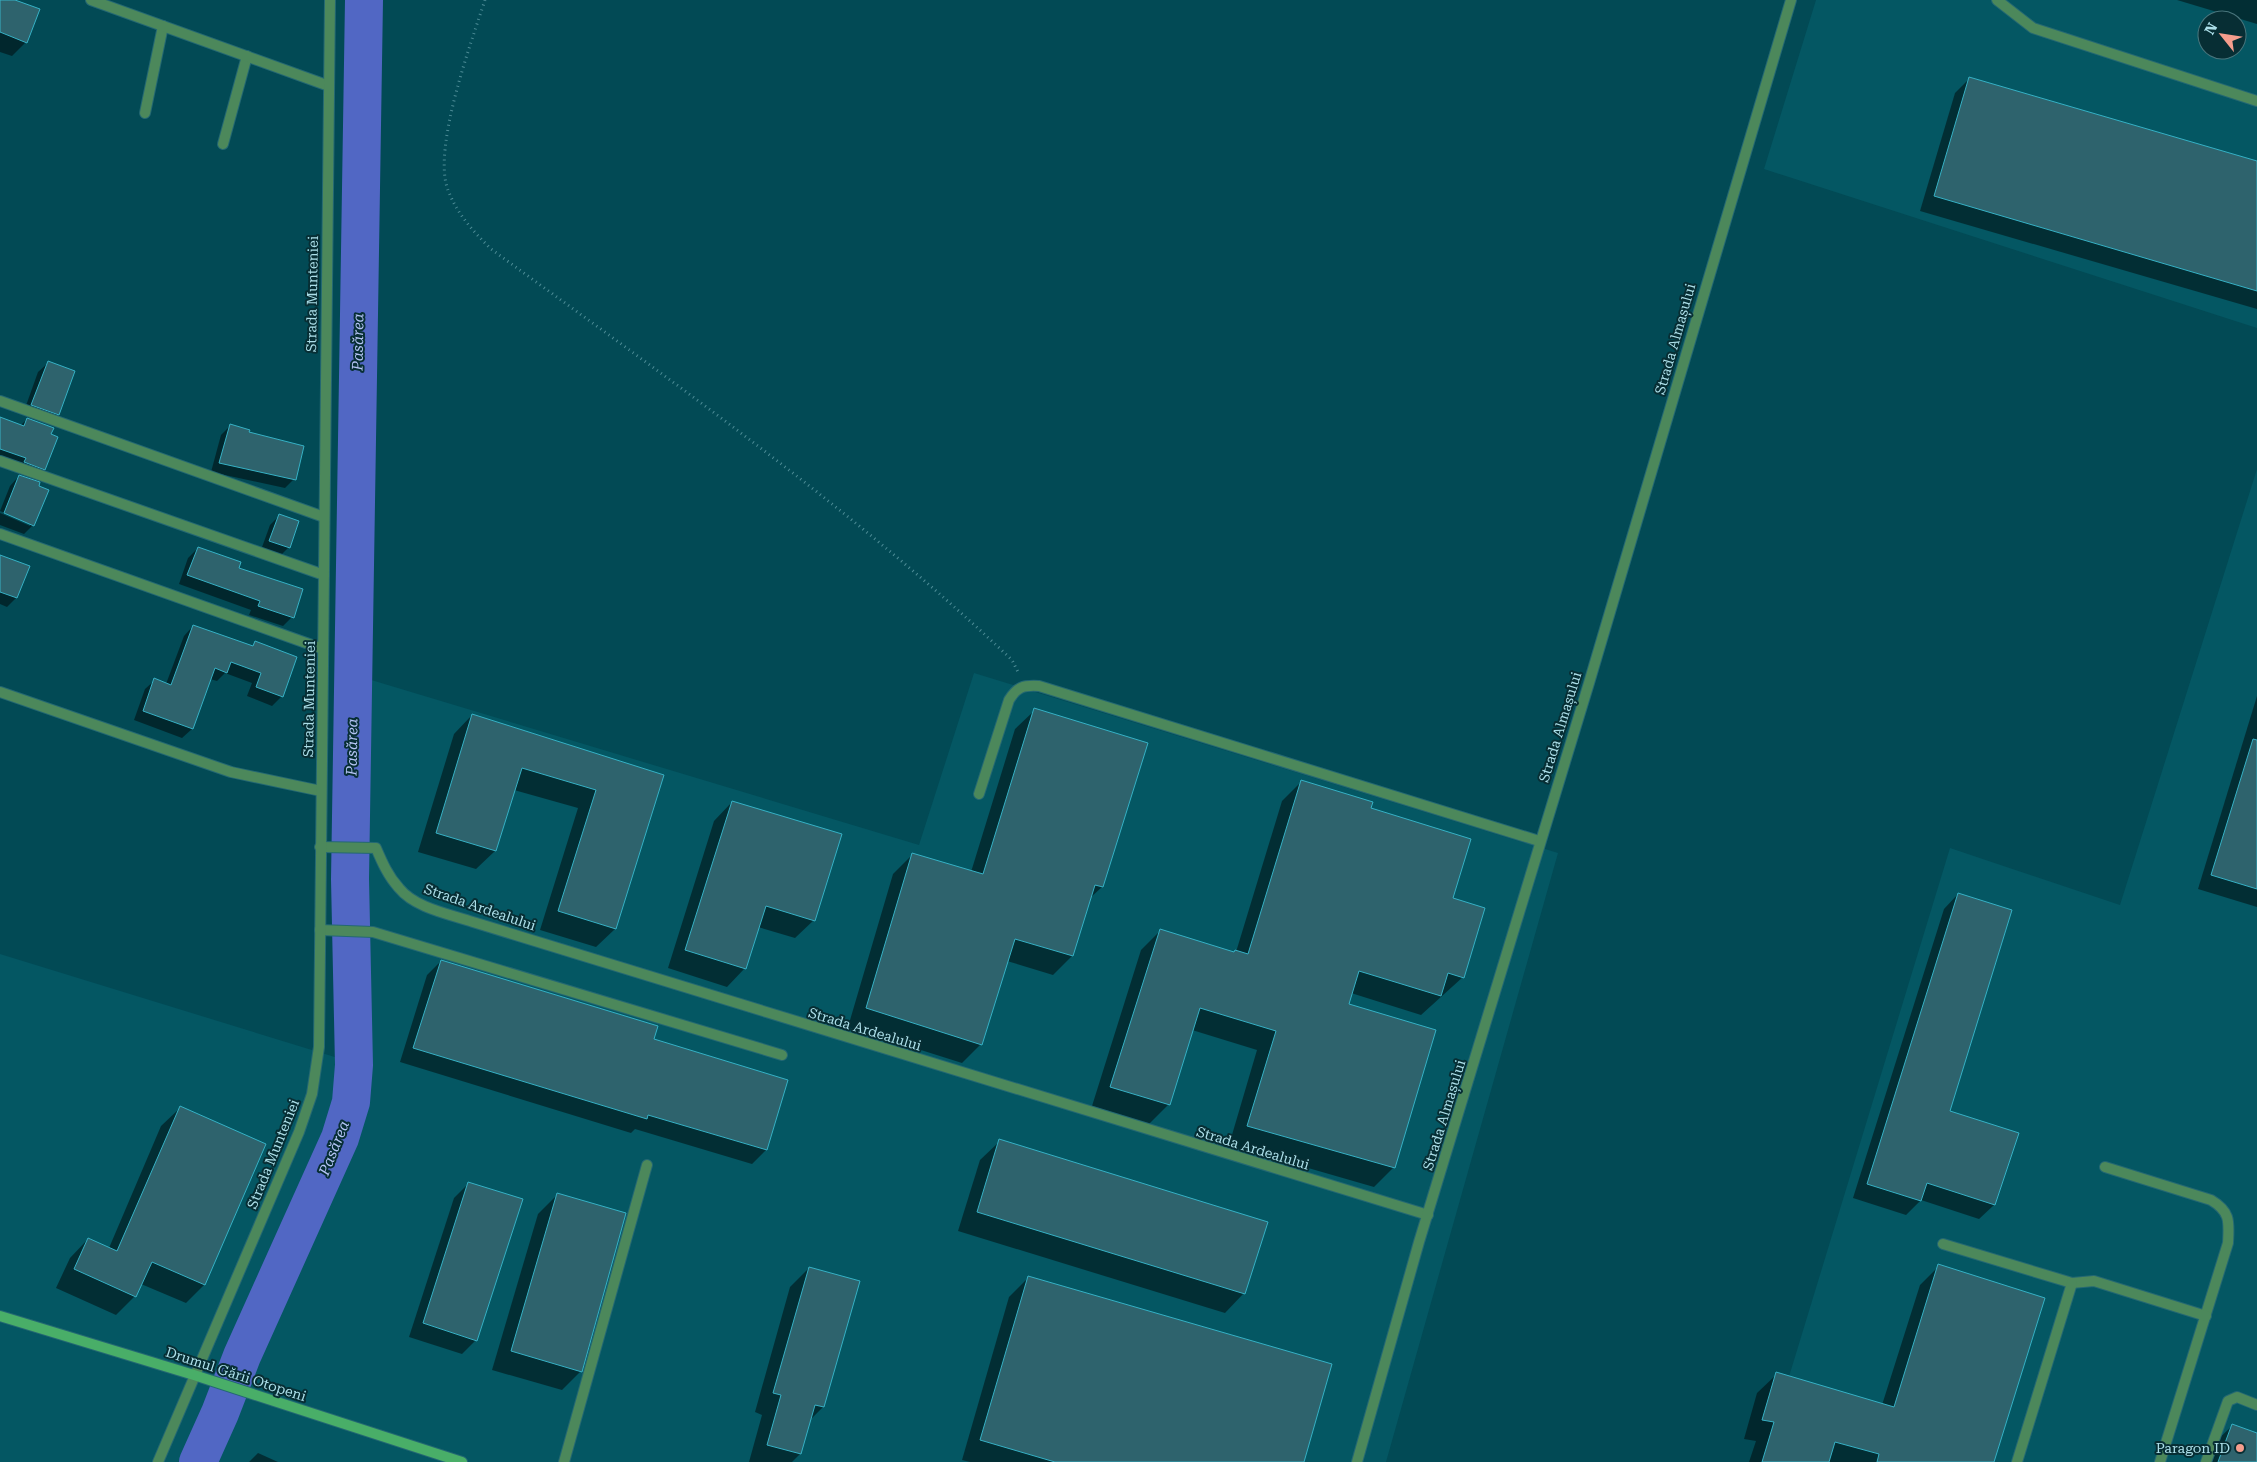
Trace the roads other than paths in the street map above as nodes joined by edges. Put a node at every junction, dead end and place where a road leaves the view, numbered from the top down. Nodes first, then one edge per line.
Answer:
1 (91, 0) edge
2 (330, 0) edge
3 (1791, 0) edge
4 (1997, 0) edge
5 (163, 26) junction
6 (247, 56) junction
7 (329, 86) junction
8 (2257, 101) edge
9 (145, 112) dead end
10 (223, 144) dead end
11 (0, 401) edge
12 (0, 461) edge
13 (324, 517) junction
14 (0, 534) edge
15 (324, 575) junction
16 (323, 649) junction
17 (0, 692) edge
18 (321, 791) junction
19 (979, 794) dead end
20 (1539, 841) junction
21 (320, 847) junction
22 (320, 930) junction
23 (782, 1055) dead end
24 (647, 1165) dead end
25 (2105, 1167) dead end
26 (1428, 1215) junction
27 (1943, 1244) dead end
28 (2072, 1283) junction
29 (0, 1316) edge
30 (2206, 1316) junction
31 (194, 1375) junction
32 (2257, 1405) edge
33 (158, 1462) edge
34 (462, 1462) edge
35 (564, 1462) edge
36 (1357, 1462) edge
37 (2017, 1462) edge
38 (2160, 1462) edge
39 (2206, 1462) edge

1 - 5 street
2 - 7 street, Strada Munteniei
3 - 20 street, Strada Almașului
4 - 8 street
5 - 6 street
5 - 9 street
6 - 7 street
6 - 10 street
7 - 13 street, Strada Munteniei
11 - 13 street
12 - 15 street
13 - 15 street, Strada Munteniei
14 - 16 street
15 - 16 street, Strada Munteniei
16 - 18 street, Strada Munteniei
17 - 18 street
18 - 21 street, Strada Munteniei
19 - 20 street
20 - 26 street, Strada Almașului
21 - 22 street, Strada Munteniei
21 - 26 street, Strada Ardealului
22 - 23 street
22 - 31 street, Strada Munteniei
24 - 35 street
25 - 30 street
26 - 36 street, Strada Almașului
27 - 28 street
28 - 30 street
28 - 37 street
29 - 31 main road, Drumul Gării Otopeni
30 - 38 street
31 - 33 street, Strada Munteniei
31 - 34 main road, Drumul Gării Otopeni
32 - 39 street

